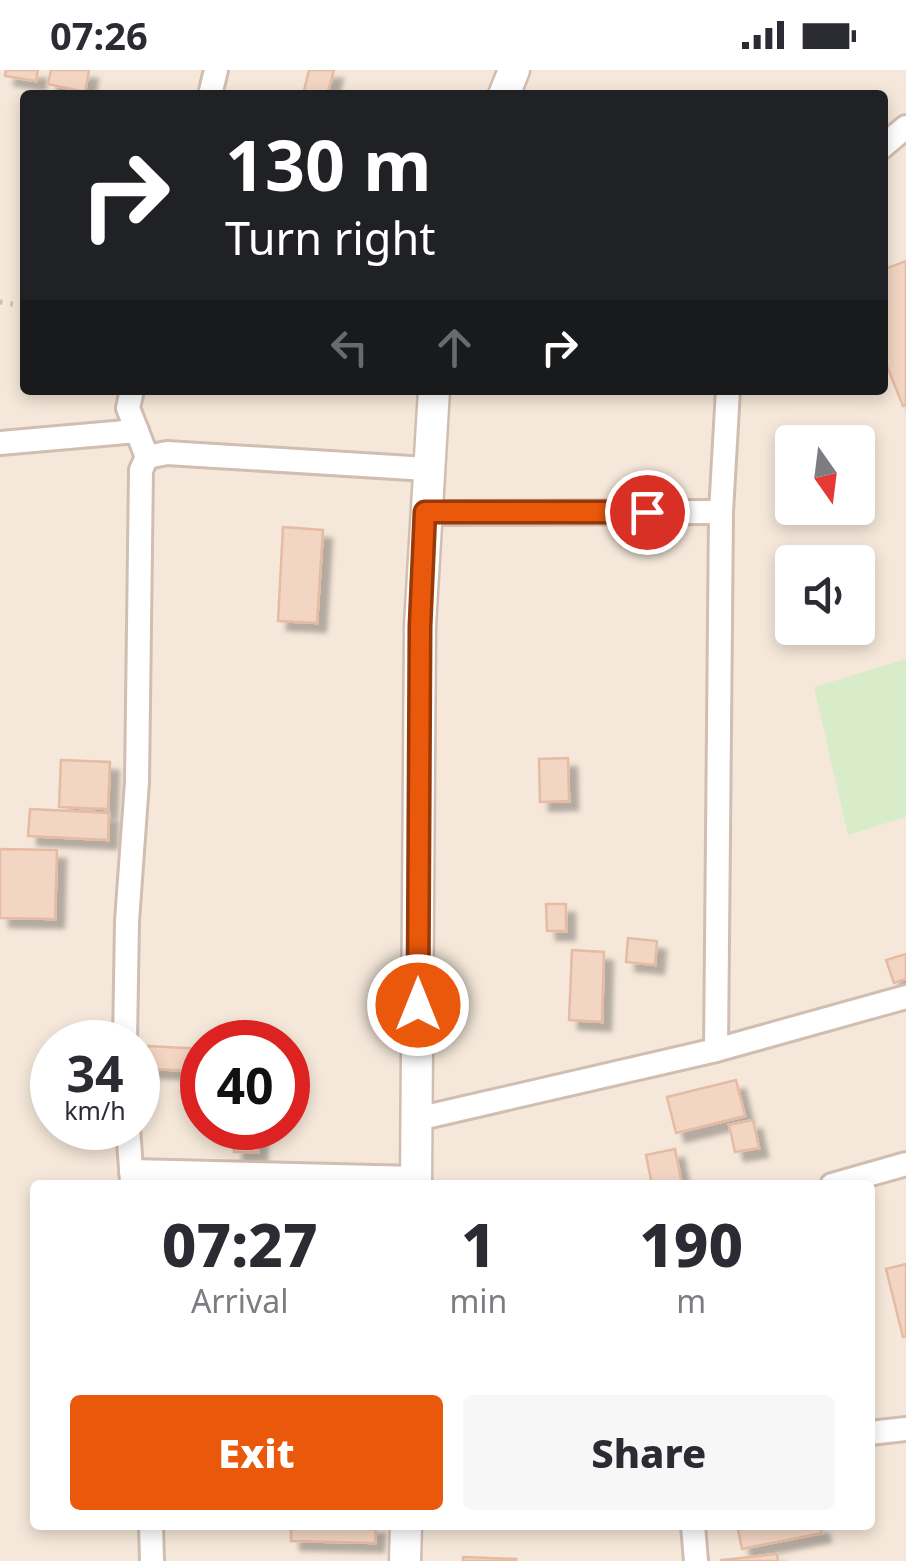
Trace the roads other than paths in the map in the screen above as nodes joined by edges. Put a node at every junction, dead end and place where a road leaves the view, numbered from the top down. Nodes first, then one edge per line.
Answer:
1 (131, 395) edge
2 (434, 395) edge
3 (728, 395) edge
4 (137, 432) junction
5 (0, 443) edge
6 (146, 457) junction
7 (427, 469) junction
8 (425, 512) junction
9 (721, 512) junction
10 (906, 997) edge
11 (125, 1020) edge
12 (716, 1050) junction
13 (418, 1119) junction
14 (130, 1150) edge
15 (906, 1164) edge
16 (132, 1178) edge
17 (274, 1180) edge
18 (416, 1180) edge
19 (850, 1180) edge
20 (906, 1429) edge
21 (875, 1432) edge
22 (150, 1530) edge
23 (406, 1530) edge
24 (693, 1530) edge
25 (152, 1561) edge
26 (405, 1561) edge
27 (696, 1561) edge

1 - 4 street
2 - 7 street
3 - 9 street
4 - 5 street
4 - 6 street
6 - 7 street
6 - 11 street
7 - 8 street
8 - 9 street
8 - 13 street
9 - 12 street
10 - 12 street
12 - 13 street
13 - 18 street
14 - 16 street
15 - 19 street
16 - 17 street
20 - 21 street
22 - 25 street
23 - 26 street
24 - 27 street

